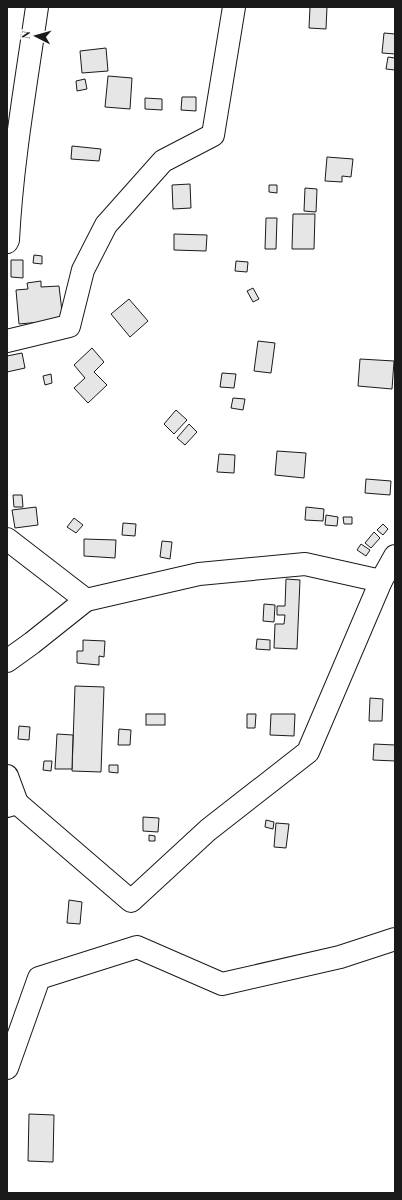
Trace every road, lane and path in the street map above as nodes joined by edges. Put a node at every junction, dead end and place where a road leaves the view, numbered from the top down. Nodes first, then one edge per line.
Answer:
1 (36, 7) edge
2 (234, 7) edge
3 (7, 242) edge
4 (7, 341) edge
5 (7, 539) edge
6 (395, 556) edge
7 (381, 581) junction
8 (86, 600) junction
9 (7, 661) edge
10 (7, 776) edge
11 (12, 804) edge
12 (395, 939) edge
13 (7, 1068) edge

1 - 3 street
2 - 4 street
5 - 8 street
6 - 7 street
7 - 8 street
7 - 11 street
8 - 9 street
10 - 11 street
12 - 13 street

